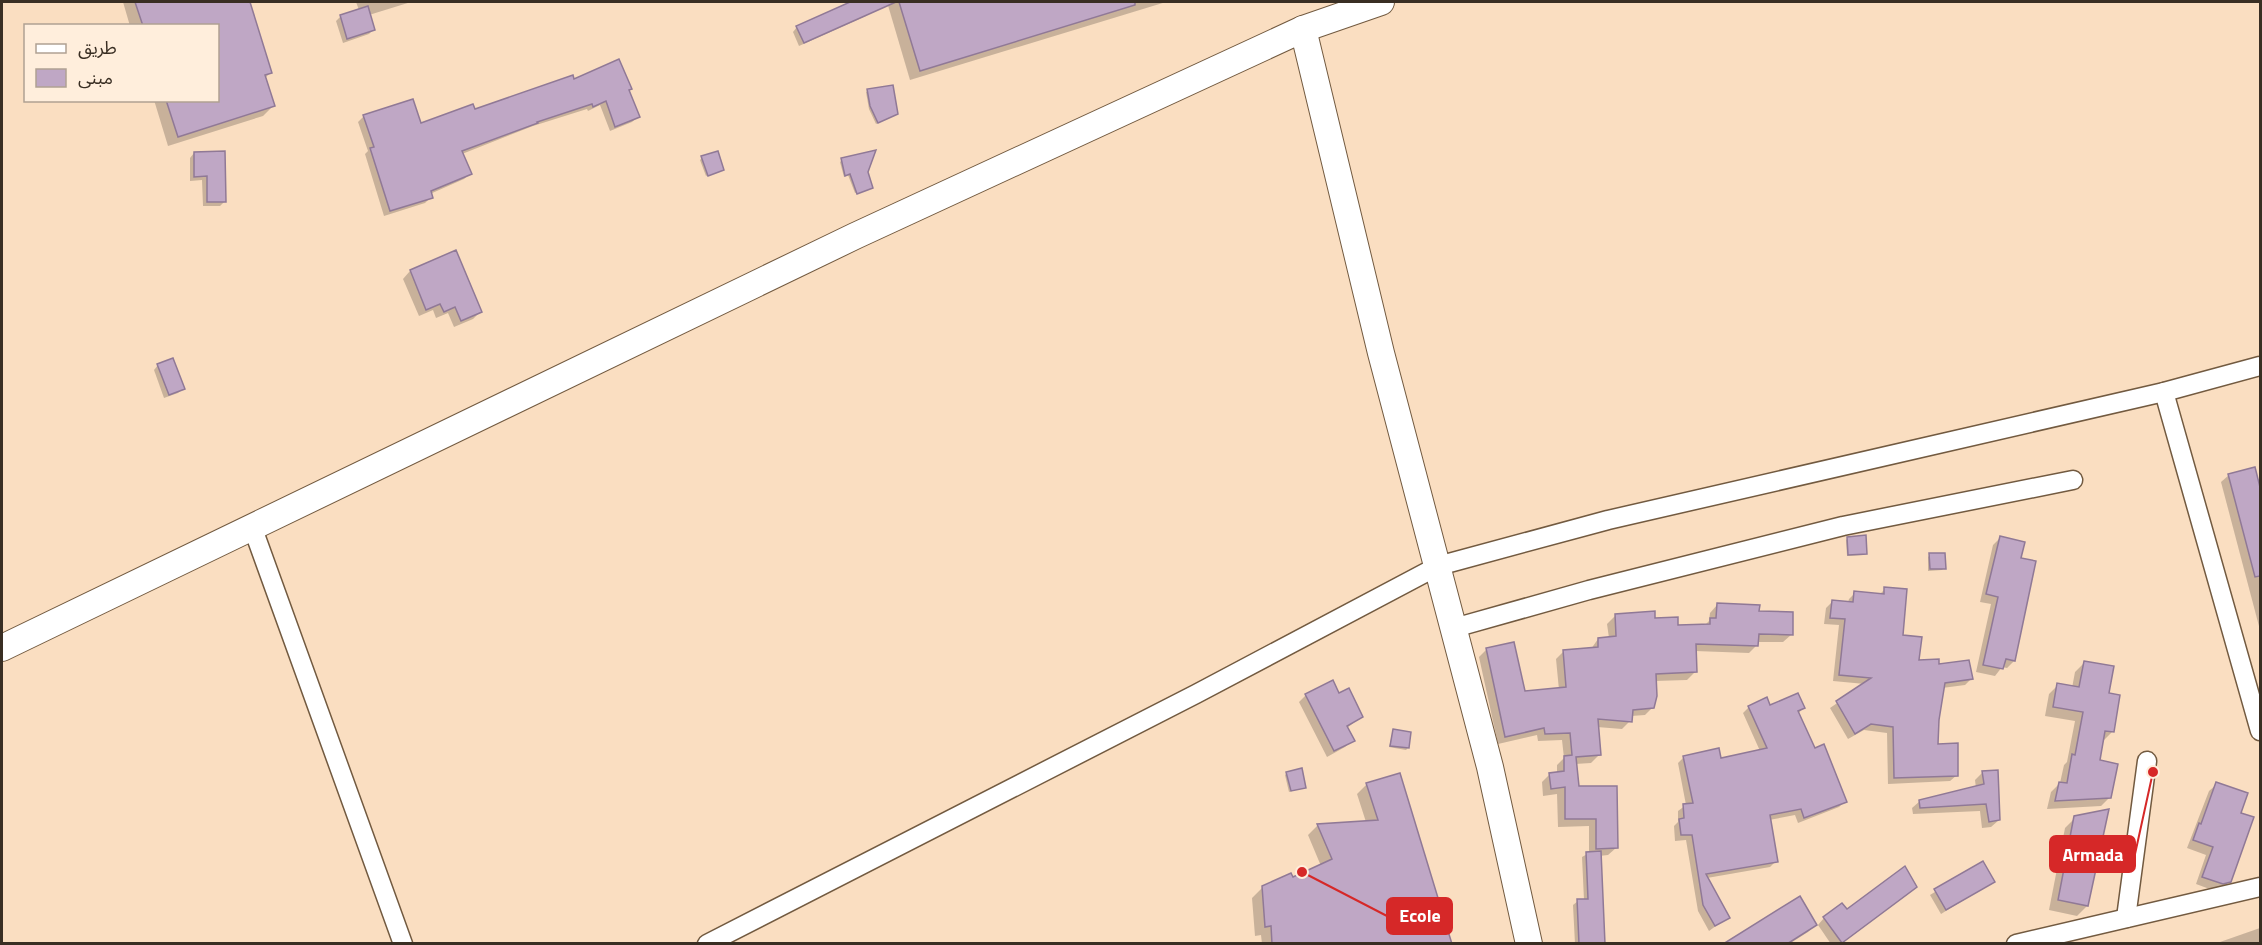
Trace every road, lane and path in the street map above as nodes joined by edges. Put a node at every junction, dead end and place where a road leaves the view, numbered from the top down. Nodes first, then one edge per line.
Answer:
1 (1381, 2) edge
2 (1303, 29) junction
3 (2260, 366) edge
4 (2164, 392) junction
5 (2073, 480) dead end
6 (252, 526) junction
7 (1438, 566) junction
8 (1454, 628) junction
9 (2, 648) edge
10 (2260, 731) edge
11 (2147, 761) dead end
12 (2260, 887) edge
13 (2126, 918) junction
14 (403, 944) edge
15 (707, 944) edge
16 (1529, 944) edge
17 (2016, 944) edge

1 - 2 street
2 - 6 street
2 - 7 street
3 - 4 street
4 - 7 street
4 - 10 street
5 - 8 street
6 - 9 street
6 - 14 street
7 - 8 street
7 - 15 street
8 - 16 street
11 - 13 street
12 - 13 street
13 - 17 street

